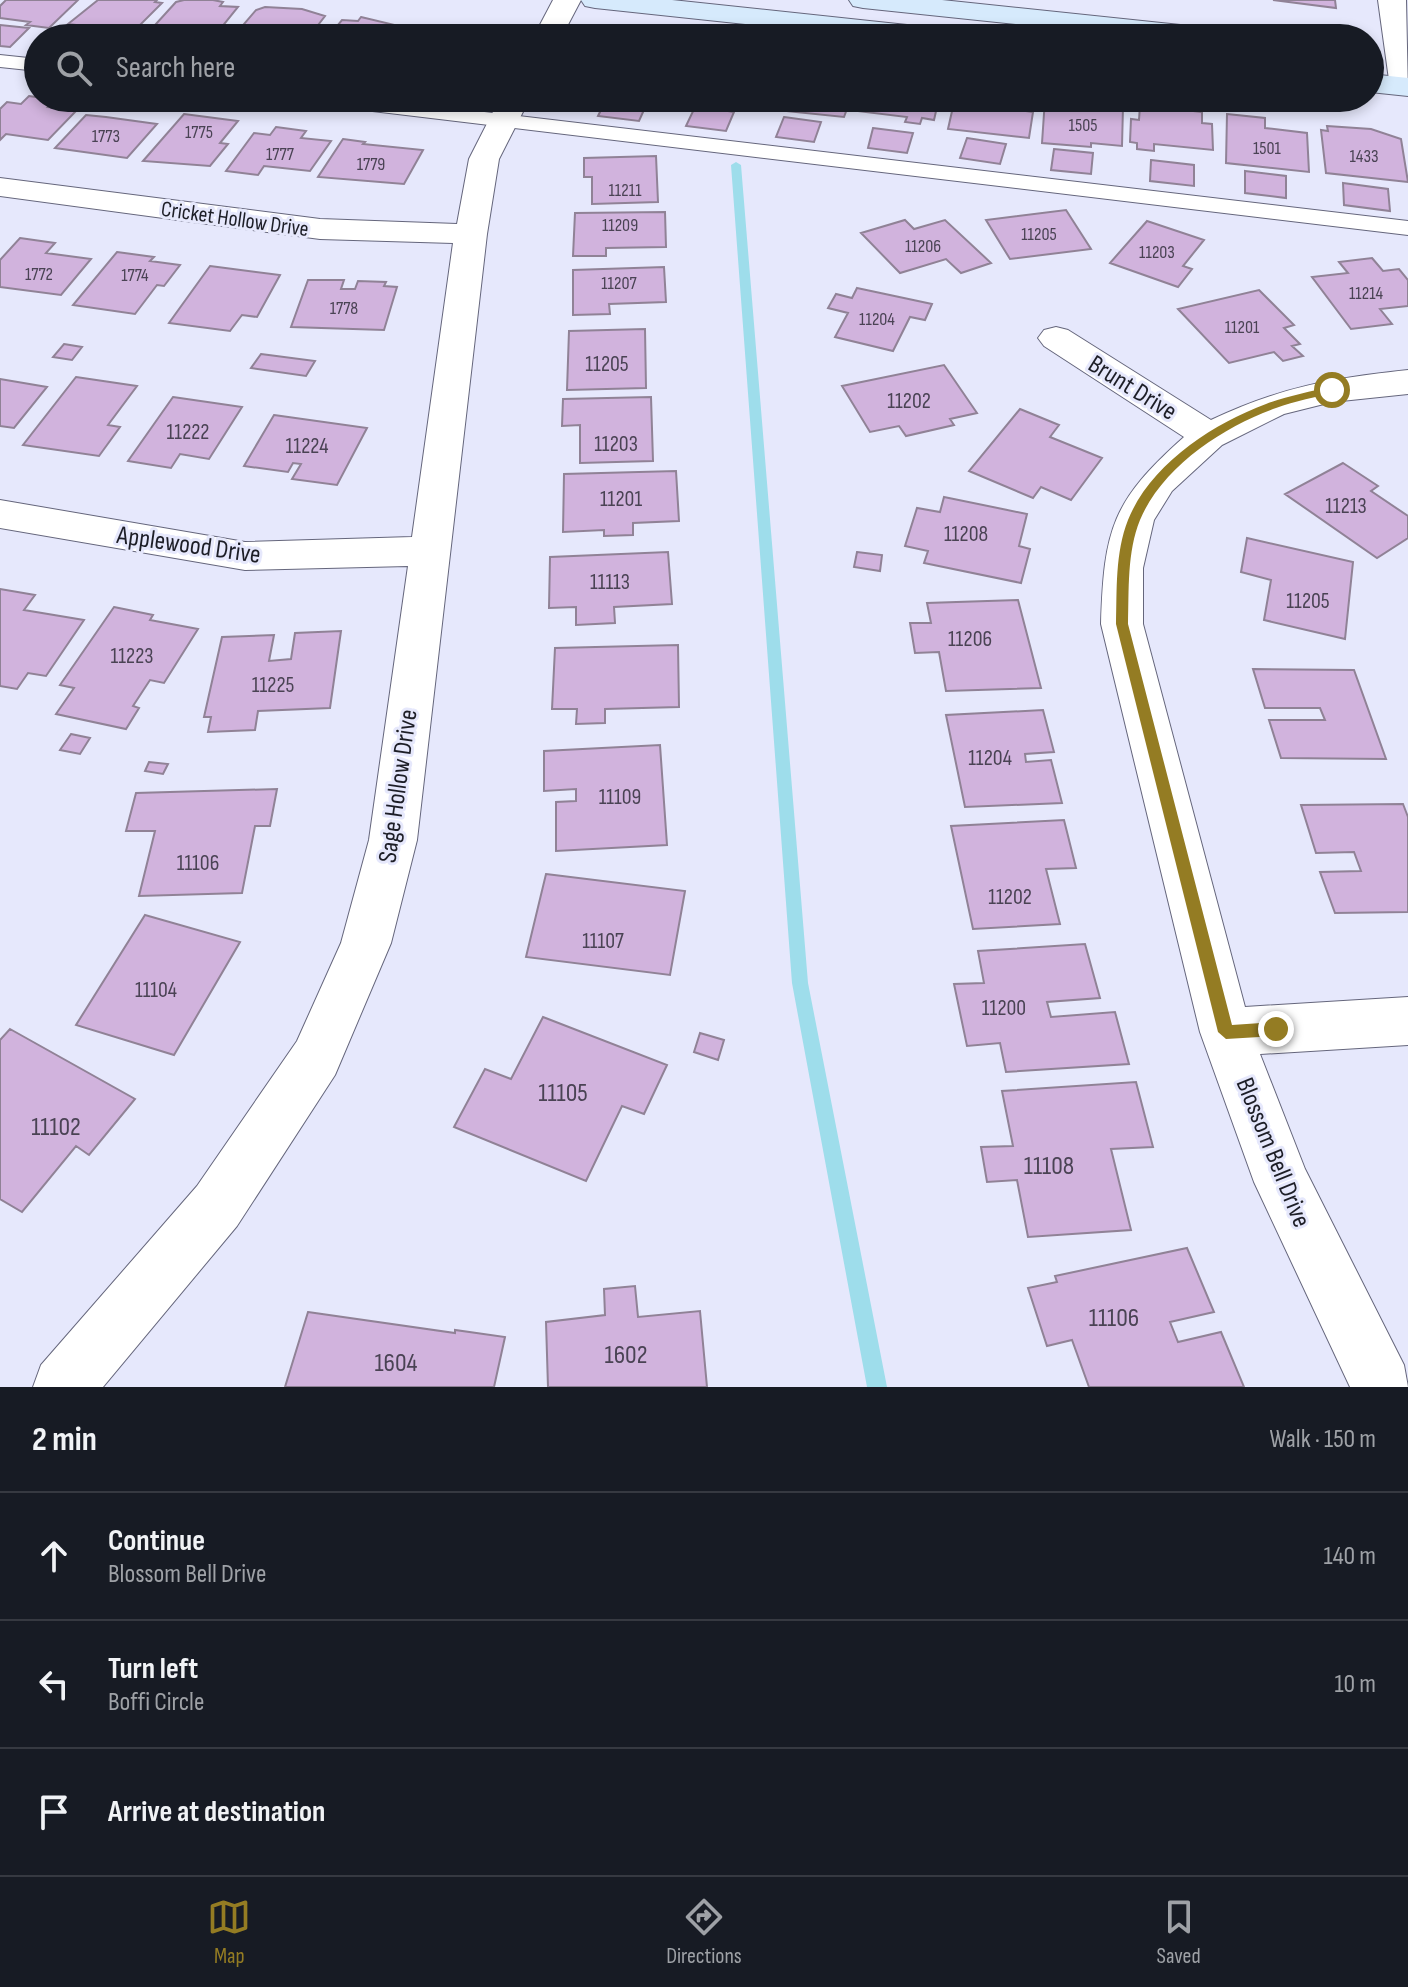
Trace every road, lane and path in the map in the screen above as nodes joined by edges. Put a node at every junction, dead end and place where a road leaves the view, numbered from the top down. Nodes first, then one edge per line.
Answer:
1 (567, 0) edge
2 (595, 0) edge
3 (863, 0) edge
4 (1392, 0) edge
5 (554, 24) edge
6 (821, 24) edge
7 (1094, 24) edge
8 (1384, 54) edge
9 (1404, 56) edge
10 (0, 61) edge
11 (24, 64) edge
12 (1384, 85) edge
13 (1406, 87) edge
14 (507, 112) edge
15 (531, 112) edge
16 (0, 187) edge
17 (1408, 228) edge
18 (471, 234) junction
19 (1056, 338) dead end
20 (1408, 382) edge
21 (1209, 436) junction
22 (0, 514) edge
23 (428, 551) junction
24 (1408, 1021) edge
25 (1226, 1032) junction
26 (63, 1387) edge
27 (1382, 1387) edge

1 - 5 street
2 - 6 main road
3 - 7 main road
4 - 9 street
8 - 9 main road
9 - 13 street
10 - 11 lane
12 - 13 main road
14 - 18 street, Sage Hollow Drive
15 - 17 lane
16 - 18 street, Cricket Hollow Drive
18 - 23 street, Sage Hollow Drive
19 - 21 street, Brunt Drive
20 - 21 street, Blossom Bell Drive
21 - 25 street, Blossom Bell Drive
22 - 23 street, Applewood Drive
23 - 26 street, Sage Hollow Drive
24 - 25 street
25 - 27 street, Blossom Bell Drive

